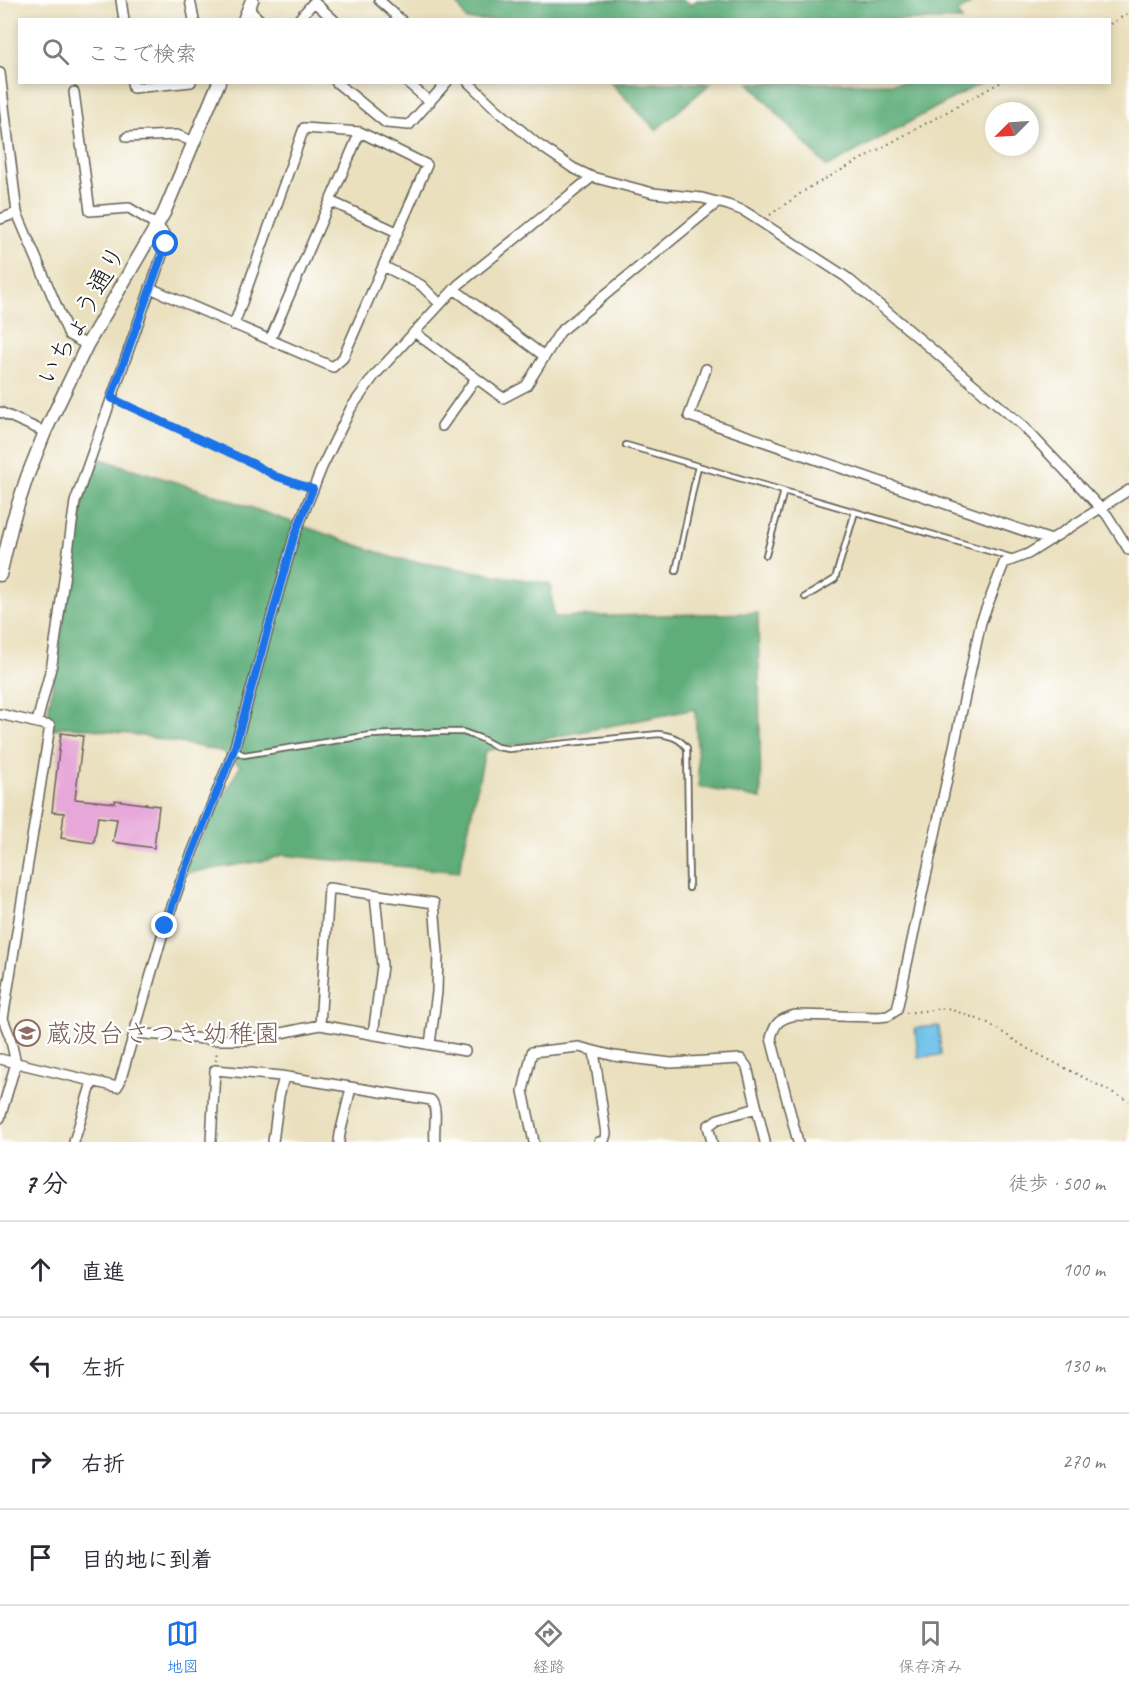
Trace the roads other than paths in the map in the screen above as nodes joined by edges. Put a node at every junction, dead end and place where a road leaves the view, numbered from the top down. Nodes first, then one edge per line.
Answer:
1 (121, 0) edge
2 (190, 0) edge
3 (379, 0) edge
4 (124, 18) edge
5 (194, 18) edge
6 (300, 18) edge
7 (332, 18) edge
8 (399, 18) edge
9 (0, 73) edge
10 (132, 84) edge
11 (172, 84) edge
12 (218, 84) edge
13 (338, 84) edge
14 (409, 84) edge
15 (445, 84) edge
16 (470, 84) edge
17 (74, 92) dead end
18 (430, 102) junction
19 (360, 132) junction
20 (127, 137) dead end
21 (194, 142) junction
22 (592, 177) junction
23 (330, 201) junction
24 (718, 202) junction
25 (17, 213) junction
26 (0, 219) edge
27 (157, 225) junction
28 (398, 232) junction
29 (383, 266) junction
30 (150, 288) junction
31 (454, 289) junction
32 (440, 304) junction
33 (234, 325) junction
34 (414, 332) junction
35 (270, 340) junction
36 (87, 345) junction
37 (544, 356) junction
38 (706, 369) dead end
39 (476, 378) junction
40 (0, 412) edge
41 (442, 426) dead end
42 (45, 432) junction
43 (626, 445) dead end
44 (698, 466) junction
45 (1129, 490) edge
46 (784, 491) junction
47 (1101, 509) junction
48 (855, 512) junction
49 (1051, 540) junction
50 (1129, 550) edge
51 (766, 555) dead end
52 (1015, 558) junction
53 (676, 572) dead end
54 (0, 574) edge
55 (805, 597) dead end
56 (0, 714) edge
57 (37, 722) junction
58 (234, 750) junction
59 (688, 888) dead end
60 (375, 895) junction
61 (320, 1025) junction
62 (134, 1034) junction
63 (373, 1035) junction
64 (430, 1044) junction
65 (465, 1051) dead end
66 (594, 1051) junction
67 (0, 1059) edge
68 (16, 1063) junction
69 (284, 1077) junction
70 (92, 1082) junction
71 (351, 1088) junction
72 (757, 1108) junction
73 (0, 1118) edge
74 (74, 1142) edge
75 (211, 1142) edge
76 (273, 1142) edge
77 (339, 1142) edge
78 (435, 1142) edge
79 (534, 1142) edge
80 (599, 1142) edge
81 (712, 1142) edge
82 (765, 1142) edge
83 (798, 1142) edge

1 - 4 street
2 - 5 street
3 - 8 street
6 - 7 street
9 - 25 street
10 - 11 street
12 - 21 street, いちょう通り
13 - 18 street
14 - 18 street
15 - 18 street
16 - 22 street
17 - 27 street
19 - 23 street
19 - 28 street
19 - 33 street
20 - 21 street
21 - 27 street, いちょう通り
22 - 24 street
22 - 31 street
23 - 28 street
23 - 35 street
24 - 37 street
24 - 47 street
25 - 26 street
25 - 36 street
27 - 30 street
27 - 36 street, いちょう通り
28 - 29 street
29 - 32 street
29 - 35 street
30 - 33 street
30 - 57 street
31 - 32 street
31 - 37 street
32 - 34 street
33 - 35 street
34 - 39 street
34 - 58 street
36 - 42 street, いちょう通り
37 - 39 street
38 - 49 street
39 - 41 street
40 - 42 street
42 - 54 street, いちょう通り
43 - 44 lane
44 - 46 lane
44 - 53 lane
45 - 47 street
46 - 48 lane
46 - 51 lane
47 - 49 street
47 - 50 street
48 - 52 lane
48 - 55 lane
49 - 52 street
52 - 83 street
56 - 57 street
57 - 68 street
58 - 59 lane
58 - 62 street
60 - 61 street
60 - 63 street
60 - 64 street
61 - 62 street
61 - 63 street
62 - 70 street
63 - 64 street
64 - 65 street
66 - 72 street
66 - 79 street
66 - 80 street
67 - 68 street
68 - 70 street
68 - 73 street
69 - 71 street
69 - 75 street
69 - 76 street
70 - 74 street
71 - 77 street
71 - 78 street
72 - 81 street
72 - 82 street

